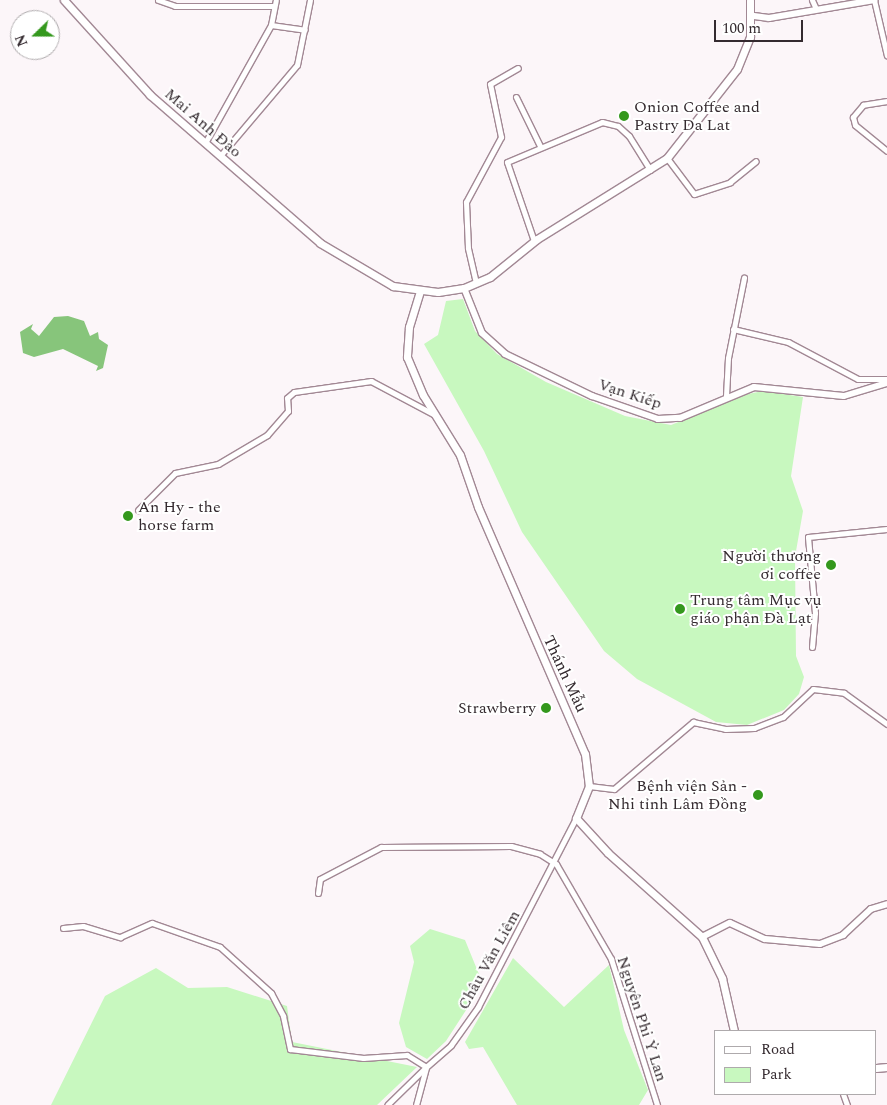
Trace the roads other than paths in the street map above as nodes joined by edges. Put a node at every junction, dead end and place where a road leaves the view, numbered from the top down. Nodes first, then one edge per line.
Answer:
1 (158, 0) edge
2 (188, 0) edge
3 (310, 0) edge
4 (750, 0) edge
5 (812, 0) edge
6 (874, 0) edge
7 (69, 2) edge
8 (275, 3) edge
9 (189, 7) junction
10 (816, 9) junction
11 (754, 16) junction
12 (271, 24) junction
13 (305, 30) junction
14 (887, 56) edge
15 (518, 68) dead end
16 (516, 97) dead end
17 (887, 101) edge
18 (205, 143) junction
19 (540, 146) junction
20 (887, 151) edge
21 (220, 156) junction
22 (667, 158) junction
23 (756, 161) dead end
24 (650, 171) junction
25 (534, 241) junction
26 (744, 278) dead end
27 (476, 283) junction
28 (464, 288) junction
29 (420, 291) junction
30 (733, 329) junction
31 (887, 381) edge
32 (726, 396) junction
33 (435, 415) junction
34 (138, 510) dead end
35 (887, 530) edge
36 (812, 647) dead end
37 (887, 724) edge
38 (589, 786) junction
39 (576, 818) junction
40 (556, 864) junction
41 (318, 893) dead end
42 (887, 904) edge
43 (63, 928) dead end
44 (702, 937) junction
45 (734, 1030) edge
46 (426, 1067) junction
47 (387, 1105) edge
48 (416, 1105) edge
49 (656, 1105) edge

1 - 9 street
2 - 9 street
3 - 13 street
4 - 11 main road
5 - 10 street
6 - 10 street
6 - 14 street
7 - 18 main road, Mai Anh Đào
8 - 9 street
8 - 12 street
10 - 11 street
11 - 22 main road, Mai Anh Đào
12 - 13 street
12 - 18 street
13 - 21 street
15 - 27 street
16 - 19 street
17 - 20 street
18 - 21 main road, Mai Anh Đào
19 - 24 street
19 - 25 street
21 - 29 main road, Mai Anh Đào
22 - 23 street
22 - 24 main road, Mai Anh Đào
24 - 25 main road, Mai Anh Đào
25 - 27 main road, Mai Anh Đào
26 - 30 street
27 - 28 main road, Mai Anh Đào
28 - 29 main road, Mai Anh Đào
28 - 32 street, Vạn Kiếp
29 - 33 main road, Thánh Mẫu
30 - 31 street
30 - 32 street
31 - 32 street, Vạn Kiếp
33 - 34 street
33 - 38 main road, Thánh Mẫu
35 - 36 street
37 - 38 street
38 - 39 main road, Thánh Mẫu
39 - 40 street, Châu Văn Liêm
39 - 44 main road
40 - 41 street
40 - 46 street, Châu Văn Liêm
40 - 49 street, Nguyên Phi Ỷ Lan
42 - 44 street
43 - 46 street
44 - 45 main road
46 - 47 street, Châu Văn Liêm
46 - 48 street

